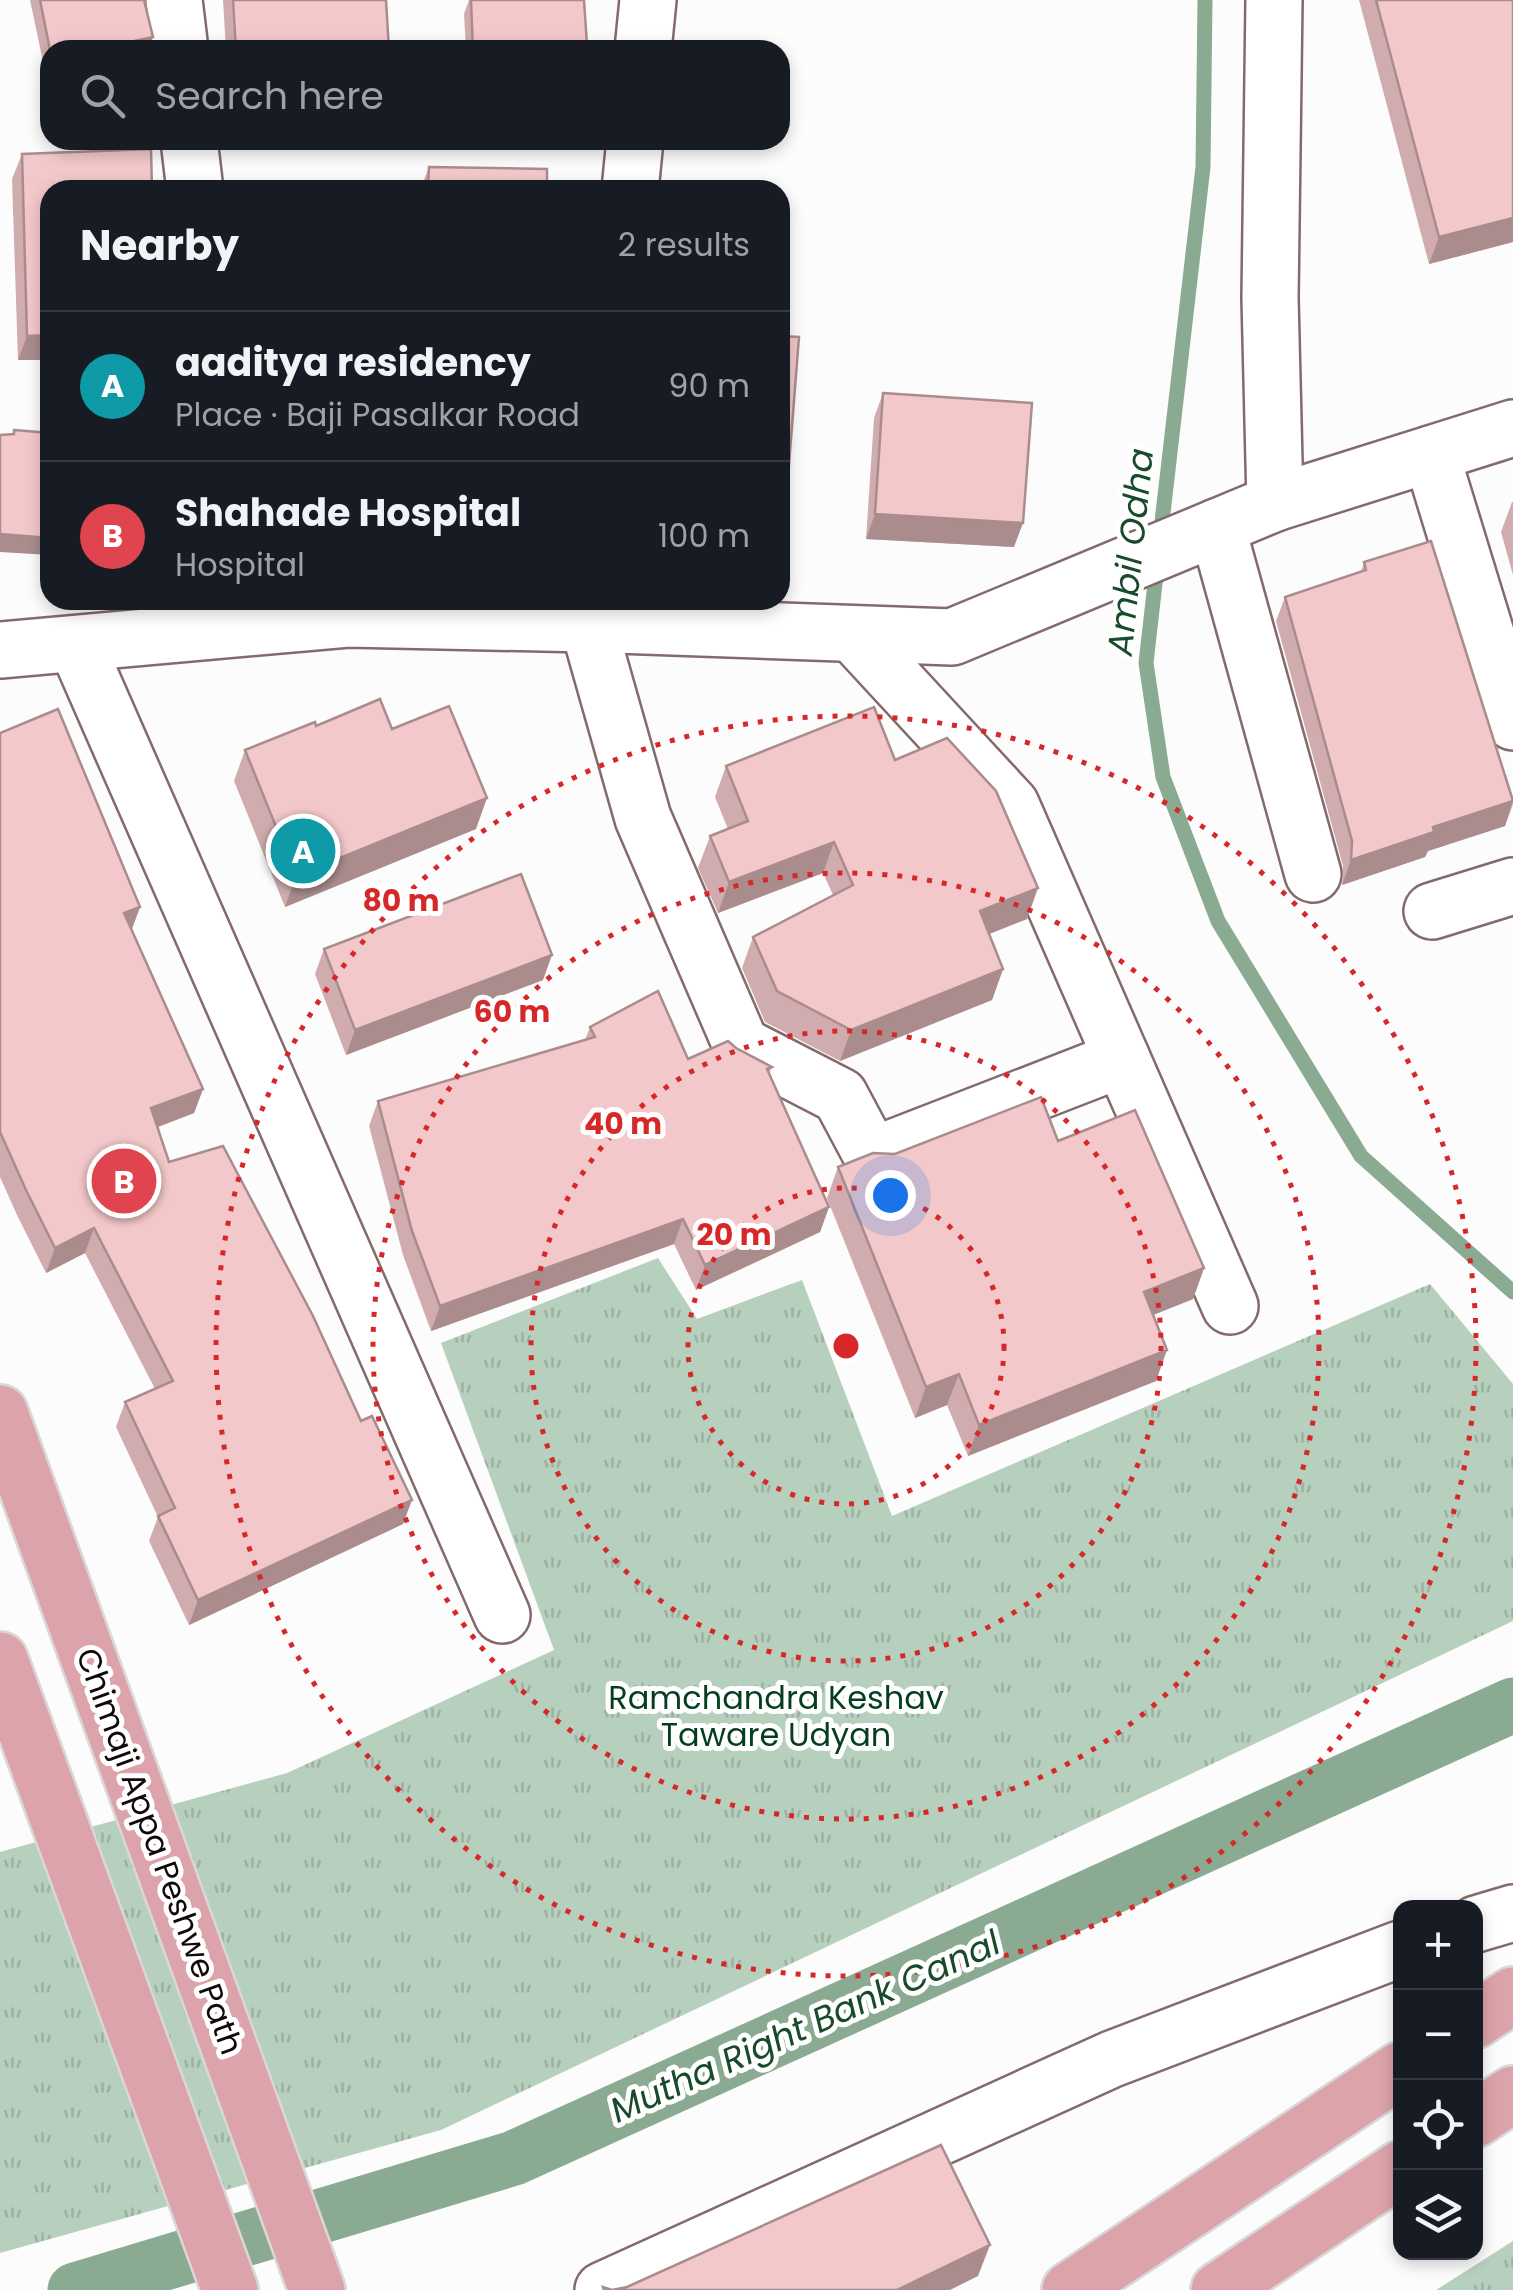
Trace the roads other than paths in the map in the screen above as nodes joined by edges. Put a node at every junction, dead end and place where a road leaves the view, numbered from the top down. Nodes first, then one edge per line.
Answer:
1 (174, 0) edge
2 (648, 0) edge
3 (1274, 0) edge
4 (179, 40) edge
5 (644, 40) edge
6 (190, 150) edge
7 (634, 150) edge
8 (194, 180) edge
9 (631, 180) edge
10 (1513, 428) edge
11 (1431, 454) junction
12 (1275, 503) junction
13 (1218, 527) junction
14 (589, 612) edge
15 (854, 634) junction
16 (76, 644) junction
17 (0, 650) edge
18 (1513, 722) edge
19 (1313, 874) dead end
20 (1513, 886) edge
21 (1432, 911) dead end
22 (1122, 1059) junction
23 (1230, 1306) dead end
24 (0, 1413) edge
25 (502, 1615) dead end
26 (0, 1660) edge
27 (1513, 1914) edge
28 (1483, 1922) edge
29 (1393, 1952) edge
30 (1513, 1995) edge
31 (1483, 2015) edge
32 (1393, 2075) edge
33 (1513, 2094) edge
34 (1483, 2114) edge
35 (1399, 2170) edge
36 (230, 2290) edge
37 (318, 2290) edge
38 (603, 2290) edge
39 (1070, 2290) edge
40 (1219, 2290) edge

1 - 4 street
2 - 5 street
3 - 12 street
6 - 8 street
7 - 9 street
10 - 11 street
11 - 12 street
11 - 18 street
12 - 13 street
13 - 15 street
13 - 19 street
14 - 15 street
14 - 16 street
14 - 22 street
15 - 22 street
16 - 17 street
16 - 25 street
20 - 21 street
22 - 23 street
24 - 37 main road, Chimaji Appa Peshwe Path
26 - 36 main road
27 - 28 street
29 - 38 street
30 - 31 main road
32 - 39 main road
33 - 34 main road
35 - 40 main road

